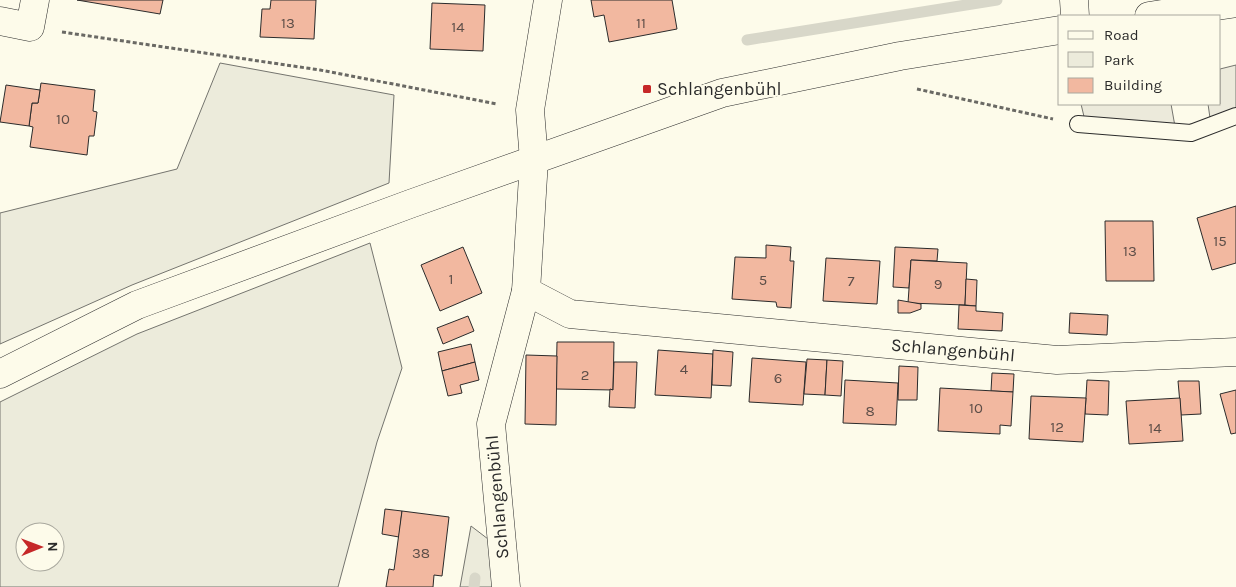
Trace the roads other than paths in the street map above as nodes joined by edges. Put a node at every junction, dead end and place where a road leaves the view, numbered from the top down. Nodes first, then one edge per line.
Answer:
1 (35, 0) edge
2 (548, 0) edge
3 (1074, 0) edge
4 (1236, 3) edge
5 (1075, 15) edge
6 (1156, 15) edge
7 (0, 21) edge
8 (1058, 30) edge
9 (1236, 116) edge
10 (1078, 124) road end
11 (534, 160) junction
12 (526, 291) junction
13 (1236, 352) edge
14 (0, 374) edge
15 (506, 587) edge

1 - 7 street
2 - 11 street, Schlangenbühl
3 - 5 street
4 - 6 street
8 - 11 street
9 - 10 lane
11 - 12 street, Schlangenbühl
11 - 14 street
12 - 13 street, Schlangenbühl
12 - 15 street, Schlangenbühl

